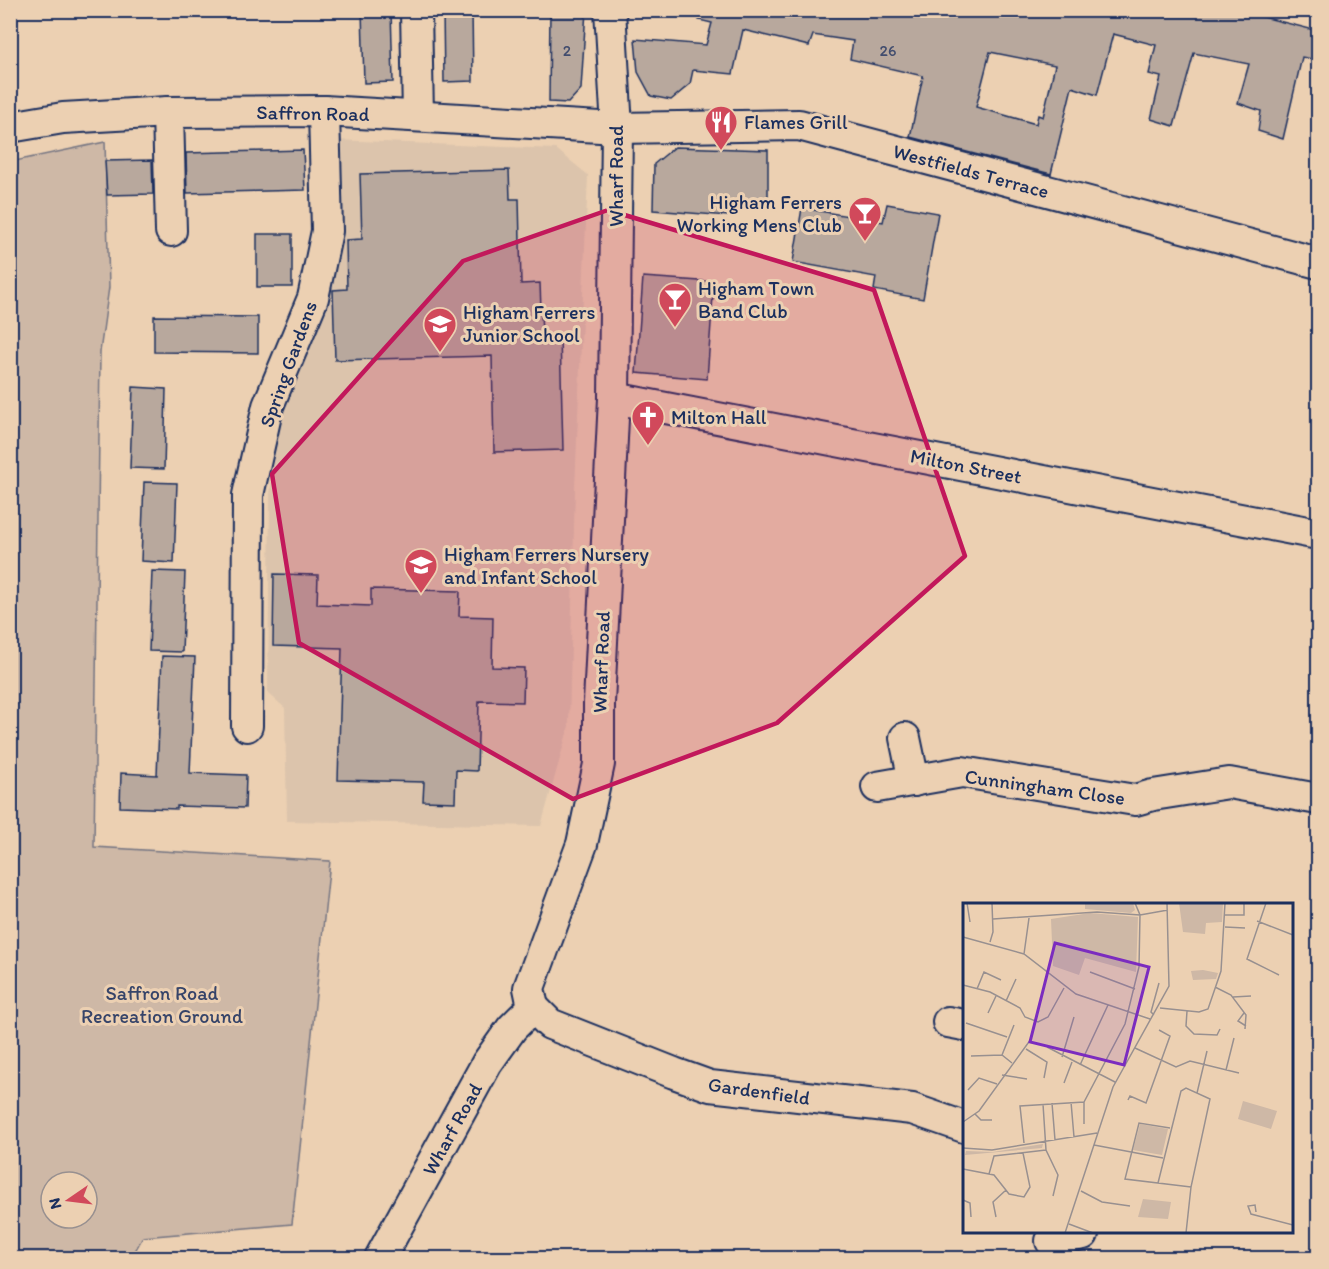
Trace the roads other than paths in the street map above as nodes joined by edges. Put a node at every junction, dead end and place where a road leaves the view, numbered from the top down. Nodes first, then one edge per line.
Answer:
1 (416, 10) edge
2 (610, 10) edge
3 (324, 111) junction
4 (168, 112) junction
5 (418, 116) junction
6 (10, 127) edge
7 (617, 128) junction
8 (171, 231) dead end
9 (1318, 263) edge
10 (614, 398) junction
11 (1318, 534) edge
12 (247, 726) dead end
13 (905, 738) dead end
14 (914, 781) junction
15 (877, 787) dead end
16 (1318, 799) edge
17 (533, 1007) junction
18 (963, 1126) edge
19 (1083, 1234) dead end
20 (1051, 1244) edge
21 (380, 1258) edge

1 - 5 street
2 - 7 street, Wharf Road
3 - 4 street, Saffron Road
3 - 5 street, Saffron Road
3 - 12 street, Spring Gardens
4 - 6 street, Saffron Road
4 - 8 street
5 - 7 street, Saffron Road
7 - 9 street, Westfields Terrace
7 - 10 street, Wharf Road
10 - 11 street, Milton Street
10 - 17 street, Wharf Road
13 - 14 street
14 - 15 street, Cunningham Close
14 - 16 street, Cunningham Close
17 - 18 street, Gardenfield
17 - 21 street, Wharf Road
19 - 20 street

